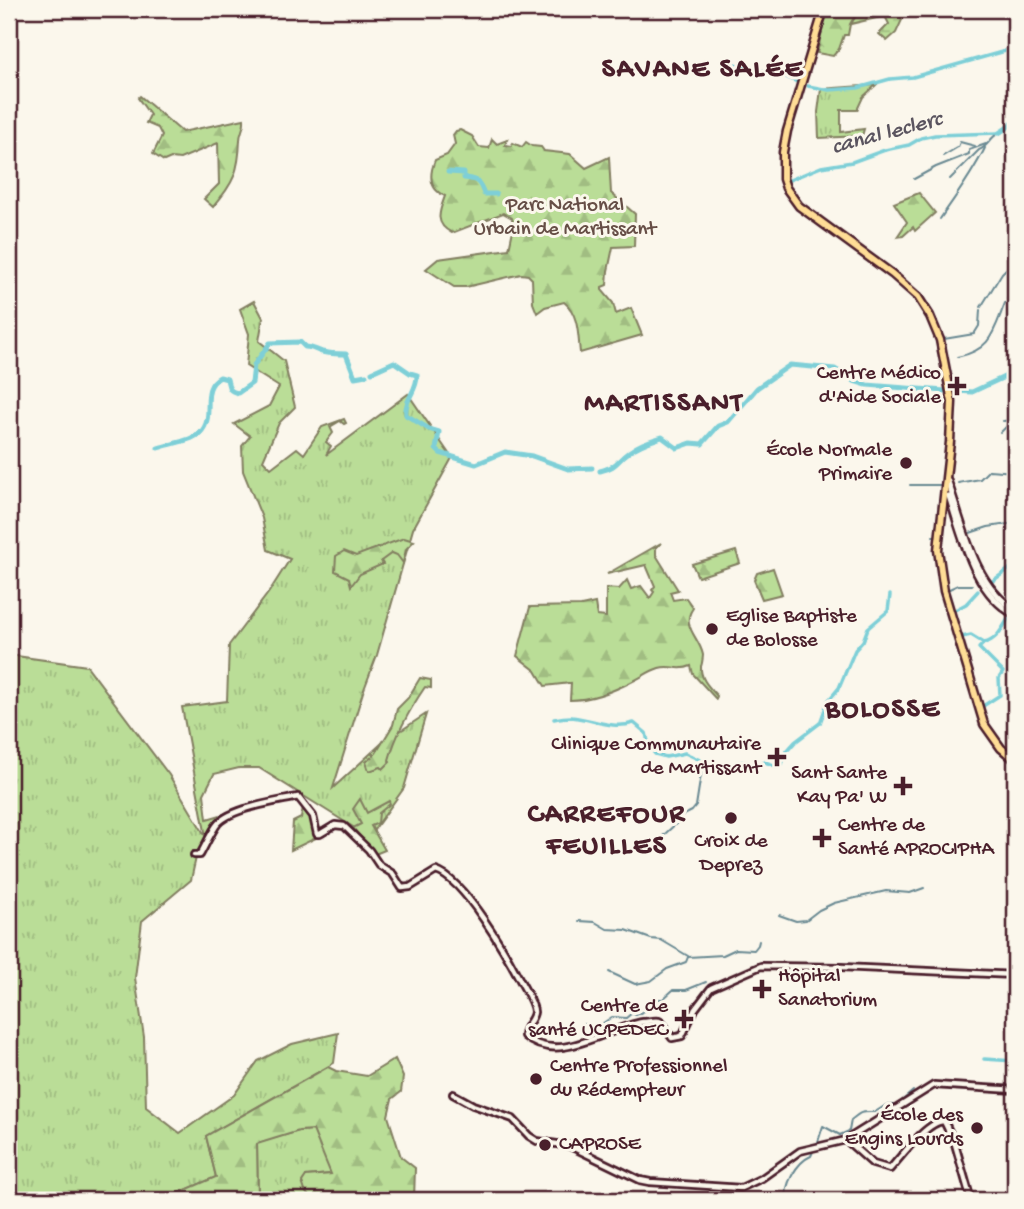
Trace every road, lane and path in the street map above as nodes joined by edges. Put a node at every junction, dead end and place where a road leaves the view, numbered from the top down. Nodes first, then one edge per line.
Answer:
1 (824, 9) edge
2 (946, 482) junction
3 (1015, 612) edge
4 (1015, 760) edge
5 (197, 855) dead end
6 (1015, 975) edge
7 (1015, 1090) edge
8 (453, 1094) dead end
9 (846, 1140) junction
10 (971, 1200) edge

1 - 2 main road
2 - 3 main road
2 - 4 main road
5 - 6 street
7 - 9 street
8 - 9 street
9 - 10 street

